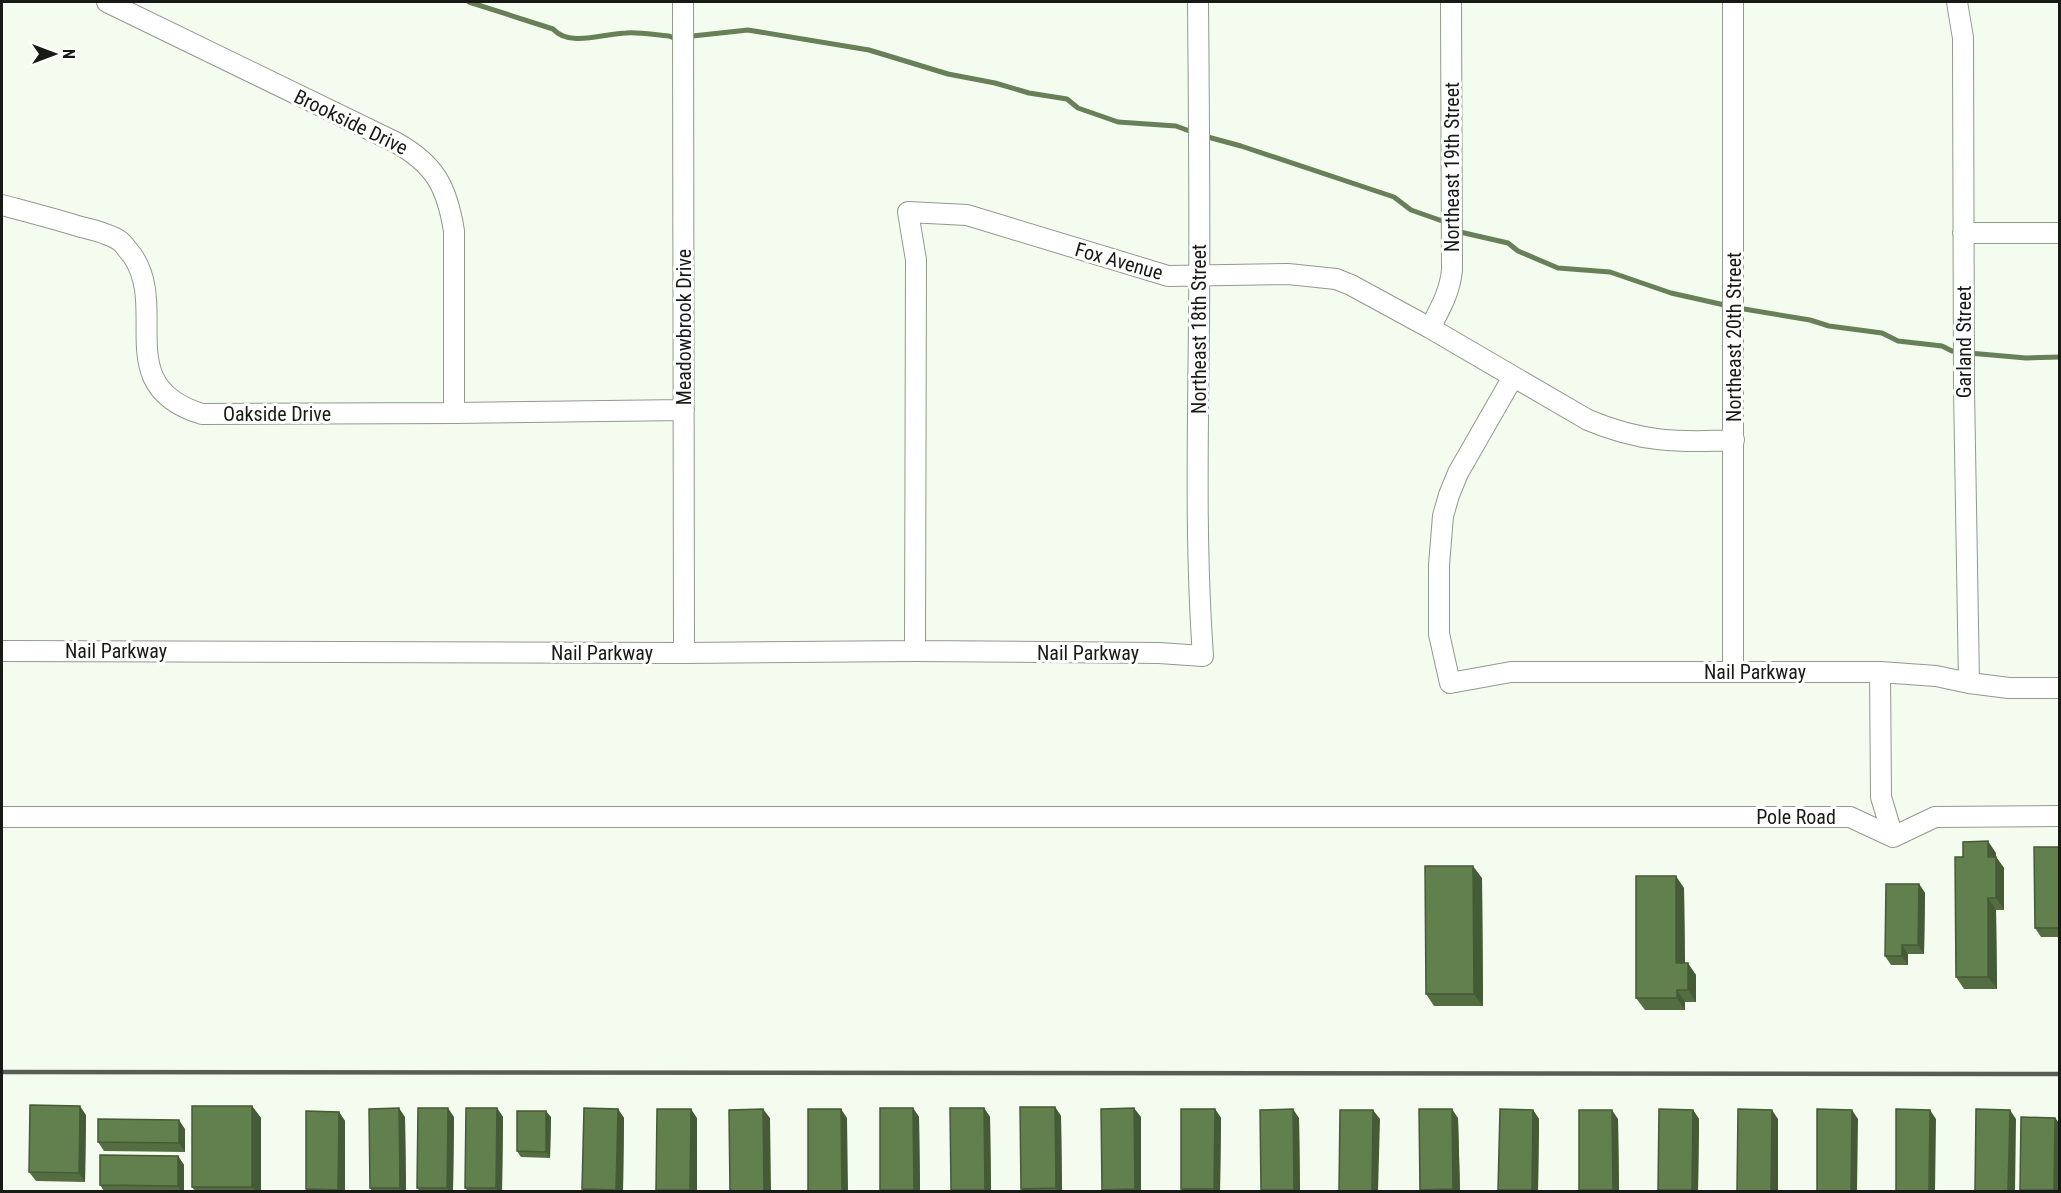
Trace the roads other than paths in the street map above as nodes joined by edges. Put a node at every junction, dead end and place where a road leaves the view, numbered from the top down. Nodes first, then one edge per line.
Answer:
1 (107, 2) edge
2 (1198, 2) edge
3 (1451, 2) edge
4 (1733, 2) edge
5 (1957, 2) edge
6 (683, 4) edge
7 (2, 205) edge
8 (2060, 232) edge
9 (1963, 233) junction
10 (1199, 277) junction
11 (1430, 328) junction
12 (1513, 377) junction
13 (684, 410) junction
14 (454, 413) junction
15 (1734, 440) junction
16 (2, 651) edge
17 (915, 651) junction
18 (684, 654) junction
19 (1203, 656) joint
20 (1734, 672) junction
21 (1880, 672) junction
22 (1969, 683) junction
23 (2060, 688) edge
24 (2060, 816) edge
25 (2, 817) edge
26 (1893, 837) junction

1 - 14 street, Brookside Drive
2 - 10 street, Northeast 18th Street
3 - 11 street, Northeast 19th Street
4 - 15 street, Northeast 20th Street
5 - 9 street, Garland Street
6 - 13 street, Meadowbrook Drive
7 - 14 street, Oakside Drive
8 - 9 street
9 - 22 street, Garland Street
10 - 11 street, Fox Avenue
10 - 17 street, Fox Avenue
10 - 19 street, Northeast 18th Street
11 - 12 street, Fox Avenue
12 - 15 street, Fox Avenue
12 - 20 street, Nail Parkway
13 - 14 street, Oakside Drive
13 - 18 street, Meadowbrook Drive
15 - 20 street, Northeast 20th Street
16 - 18 street, Nail Parkway
17 - 18 street, Nail Parkway
17 - 19 street, Nail Parkway
20 - 21 street, Nail Parkway
21 - 22 street, Nail Parkway
21 - 26 street
22 - 23 street, Nail Parkway
24 - 26 street
25 - 26 street, Pole Road

